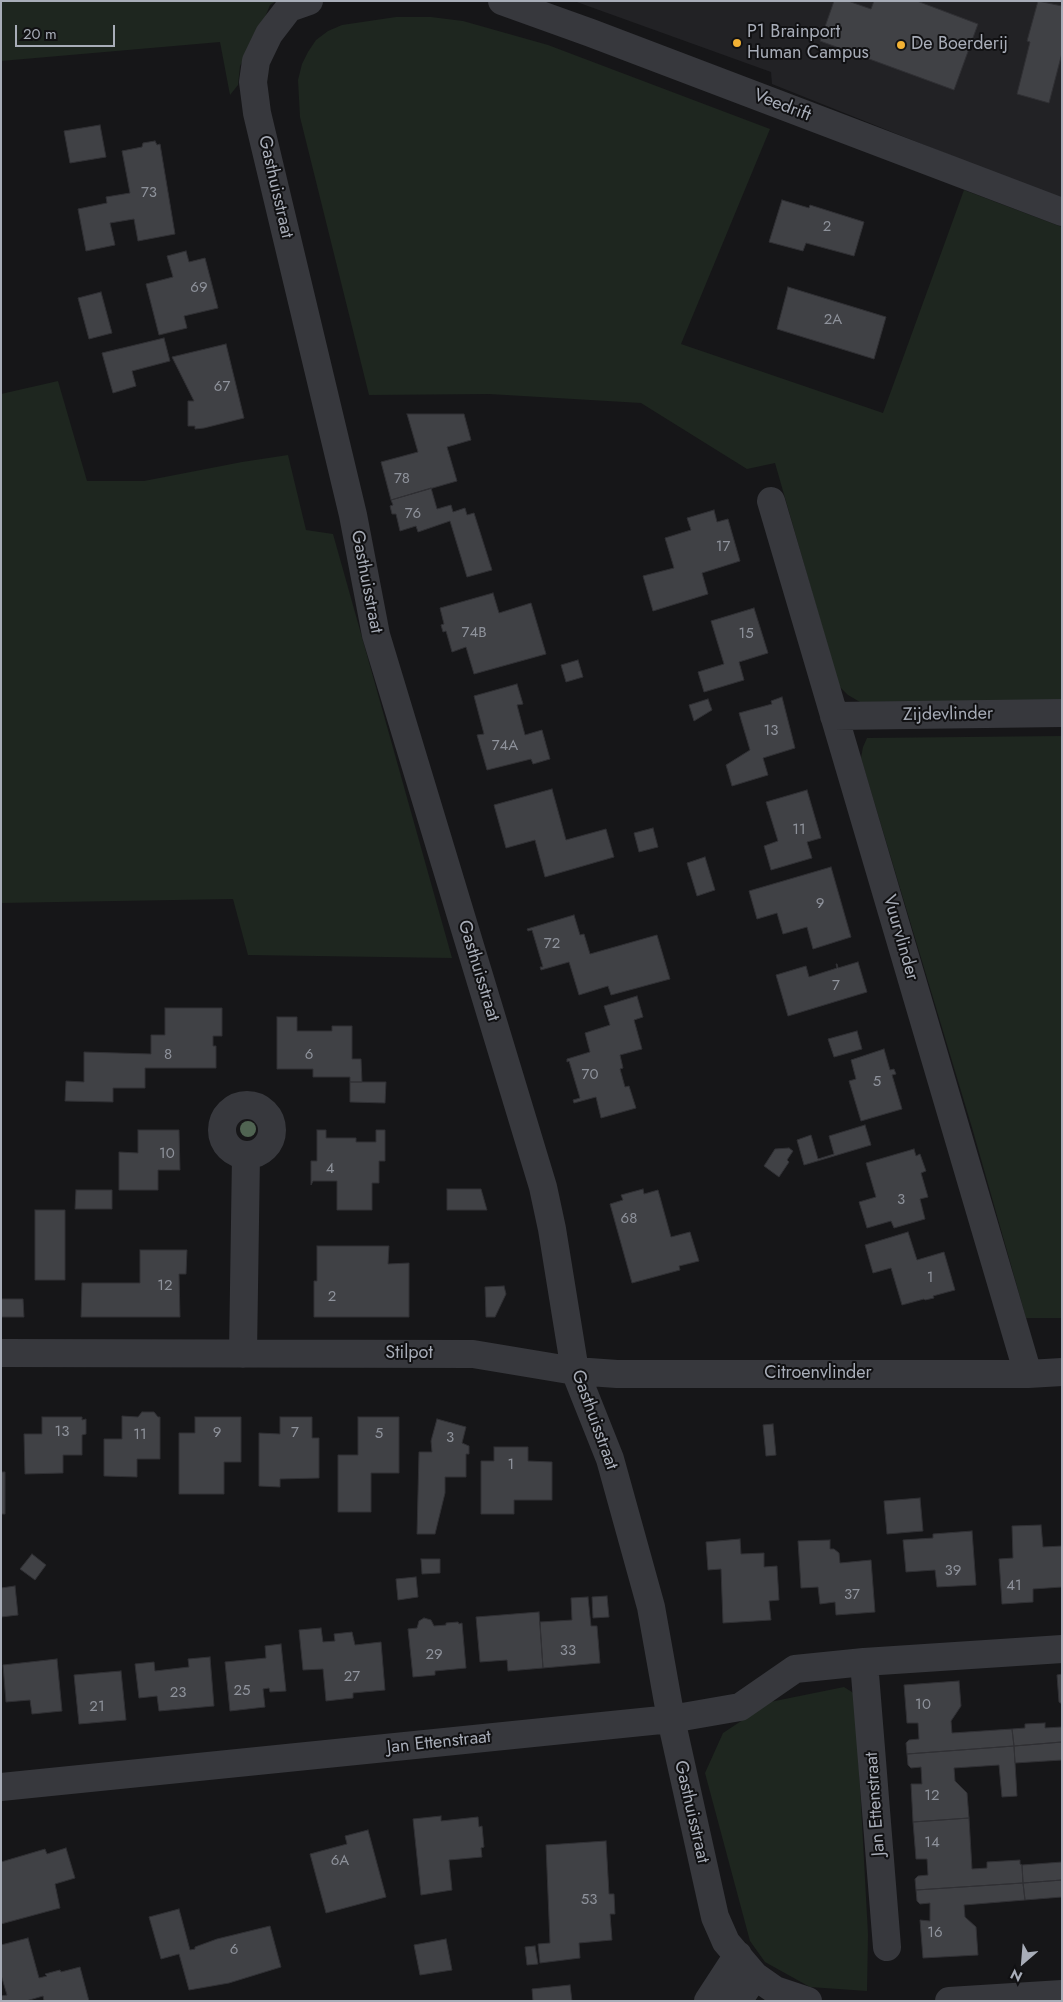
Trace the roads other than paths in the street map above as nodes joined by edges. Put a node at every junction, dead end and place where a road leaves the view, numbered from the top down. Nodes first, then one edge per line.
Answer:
1 (309, 1) edge
2 (502, 1) edge
3 (1062, 212) edge
4 (771, 502) dead end
5 (1062, 713) edge
6 (834, 716) junction
7 (246, 1155) dead end
8 (1, 1354) edge
9 (243, 1354) junction
10 (575, 1371) junction
11 (1062, 1372) edge
12 (1028, 1374) junction
13 (1062, 1649) edge
14 (864, 1662) junction
15 (671, 1719) junction
16 (1, 1787) edge
17 (887, 1947) dead end
18 (738, 1955) junction
19 (755, 1976) junction
20 (1062, 1994) edge
21 (708, 2001) edge
22 (738, 2001) edge
23 (808, 2001) edge
24 (950, 2001) edge

1 - 10 street, Gasthuisstraat
2 - 3 street, Veedrift
4 - 6 street, Vuurvlinder
5 - 6 street, Zijdevlinder
6 - 12 street, Vuurvlinder
7 - 9 street
8 - 9 street, Stilpot
9 - 10 street, Stilpot
10 - 12 street, Citroenvlinder
10 - 15 street, Gasthuisstraat
11 - 12 street, Citroenvlinder
13 - 14 street, Jan Ettenstraat
14 - 15 street, Jan Ettenstraat
14 - 17 street, Jan Ettenstraat
15 - 16 street, Jan Ettenstraat
15 - 18 street, Gasthuisstraat
18 - 19 street, Gasthuisstraat
18 - 21 street
19 - 22 street
19 - 23 street, Gasthuisstraat
20 - 24 street

